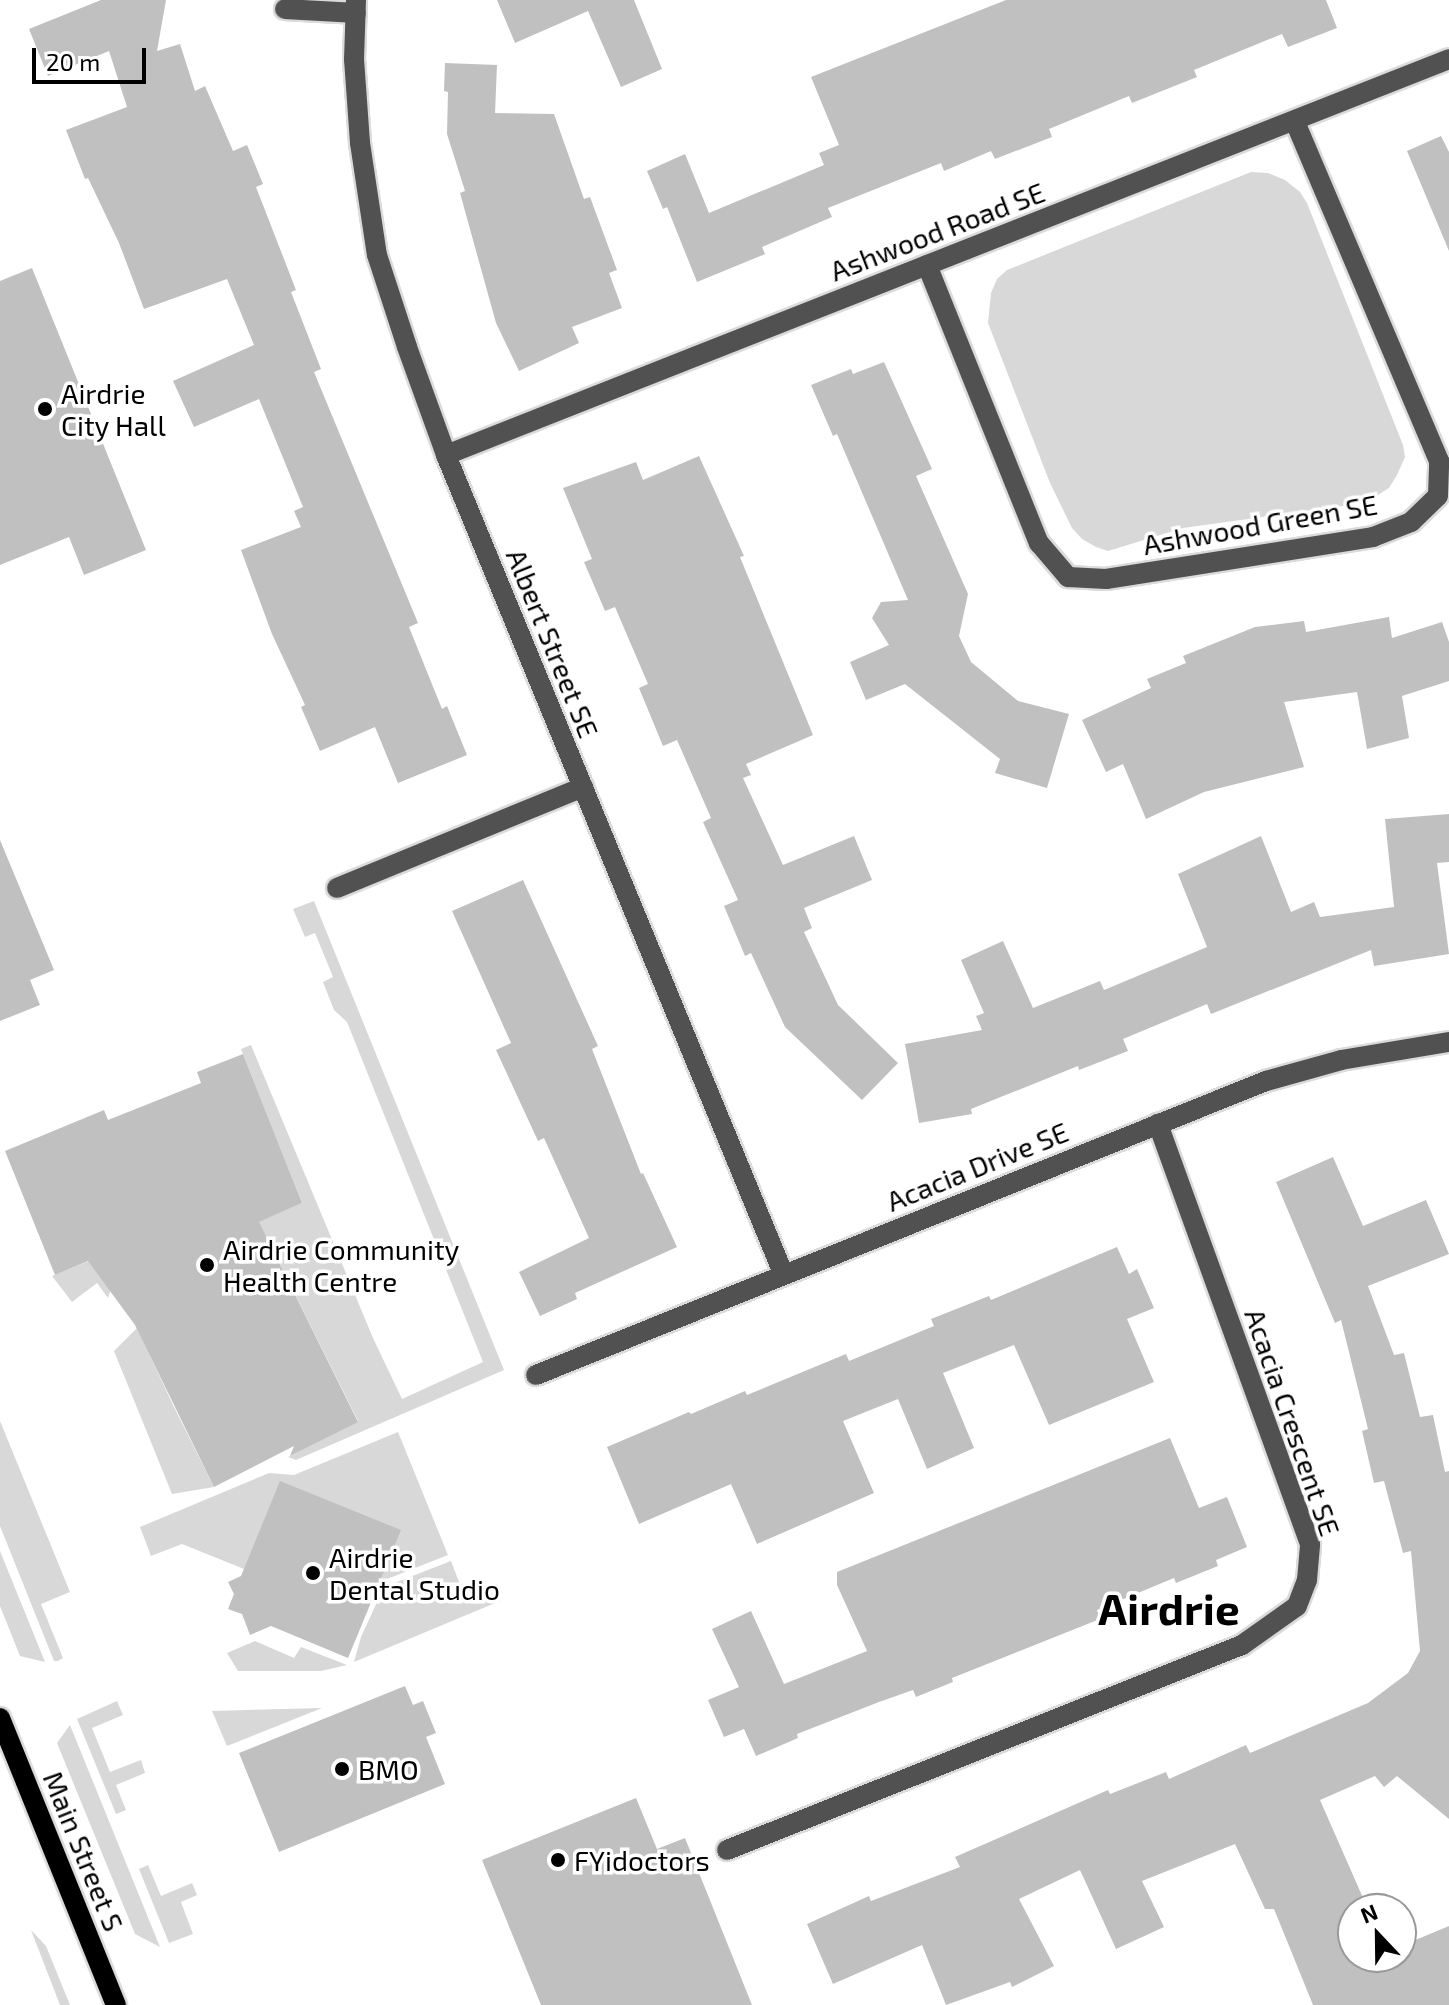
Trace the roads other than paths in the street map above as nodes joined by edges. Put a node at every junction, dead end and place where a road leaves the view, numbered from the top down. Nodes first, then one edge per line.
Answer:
1 (356, 6) edge
2 (285, 9) dead end
3 (1449, 59) edge
4 (1295, 121) junction
5 (927, 265) junction
6 (446, 455) junction
7 (583, 787) junction
8 (337, 888) dead end
9 (1449, 1042) edge
10 (1158, 1124) junction
11 (783, 1273) junction
12 (536, 1375) dead end
13 (0, 1718) edge
14 (727, 1850) dead end
15 (116, 2005) edge

1 - 2 street, Albert Street SE
1 - 6 street, Albert Street SE
3 - 4 street, Ashwood Road SE
4 - 5 street, Ashwood Road SE
4 - 5 street, Ashwood Green SE
5 - 6 street, Ashwood Road SE
6 - 7 street, Albert Street SE
7 - 8 street
7 - 11 street, Albert Street SE
9 - 10 street, Acacia Drive SE
10 - 11 street, Acacia Drive SE
10 - 14 street, Acacia Crescent SE
11 - 12 street, Acacia Drive SE
13 - 15 main road, Main Street S

